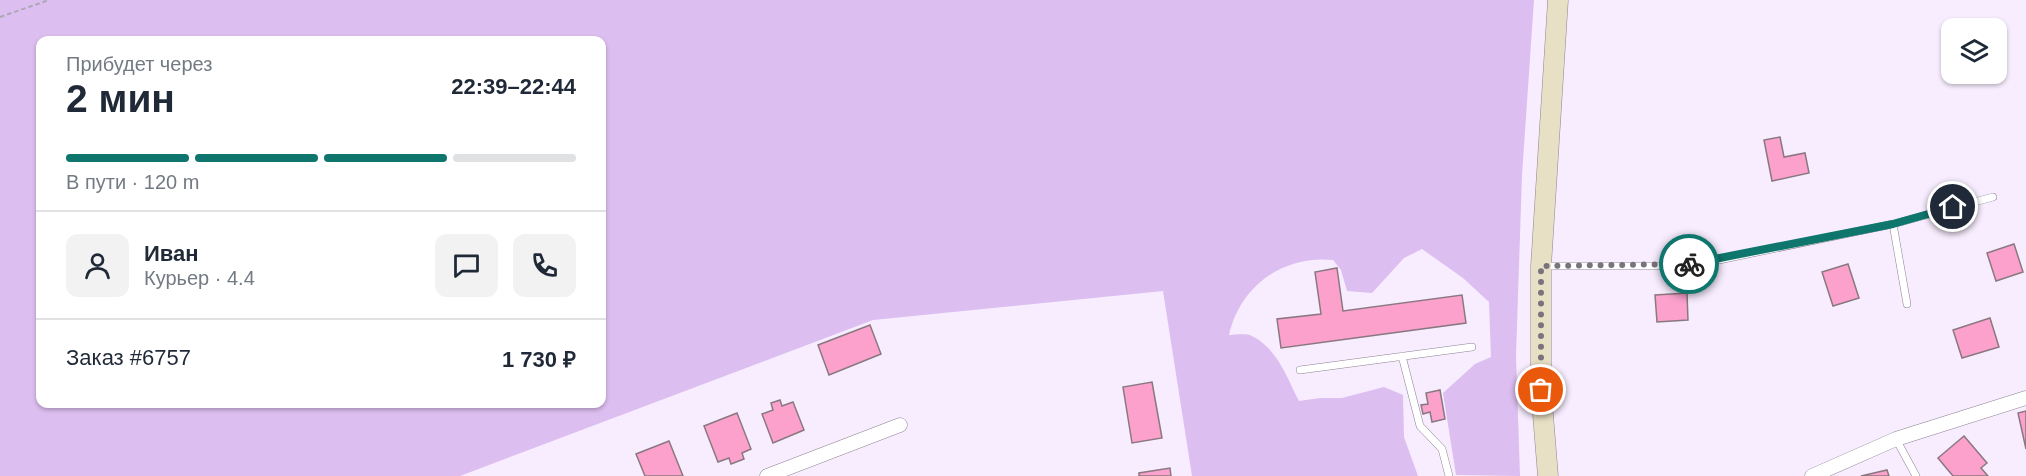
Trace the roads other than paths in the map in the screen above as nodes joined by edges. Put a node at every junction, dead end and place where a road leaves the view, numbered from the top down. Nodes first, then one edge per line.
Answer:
1 (1558, 0) edge
2 (1993, 196) dead end
3 (1893, 224) junction
4 (1541, 266) junction
5 (1907, 304) dead end
6 (1472, 347) dead end
7 (1402, 356) junction
8 (1300, 370) dead end
9 (2026, 398) edge
10 (900, 425) dead end
11 (1896, 439) junction
12 (767, 476) edge
13 (1449, 476) edge
14 (1548, 476) edge
15 (1812, 476) edge
16 (1916, 476) edge

1 - 4 street
2 - 3 lane
3 - 4 lane
3 - 5 lane
4 - 14 street
6 - 7 lane
7 - 8 lane
7 - 13 lane
9 - 11 street
10 - 12 street
11 - 15 street
11 - 16 lane

